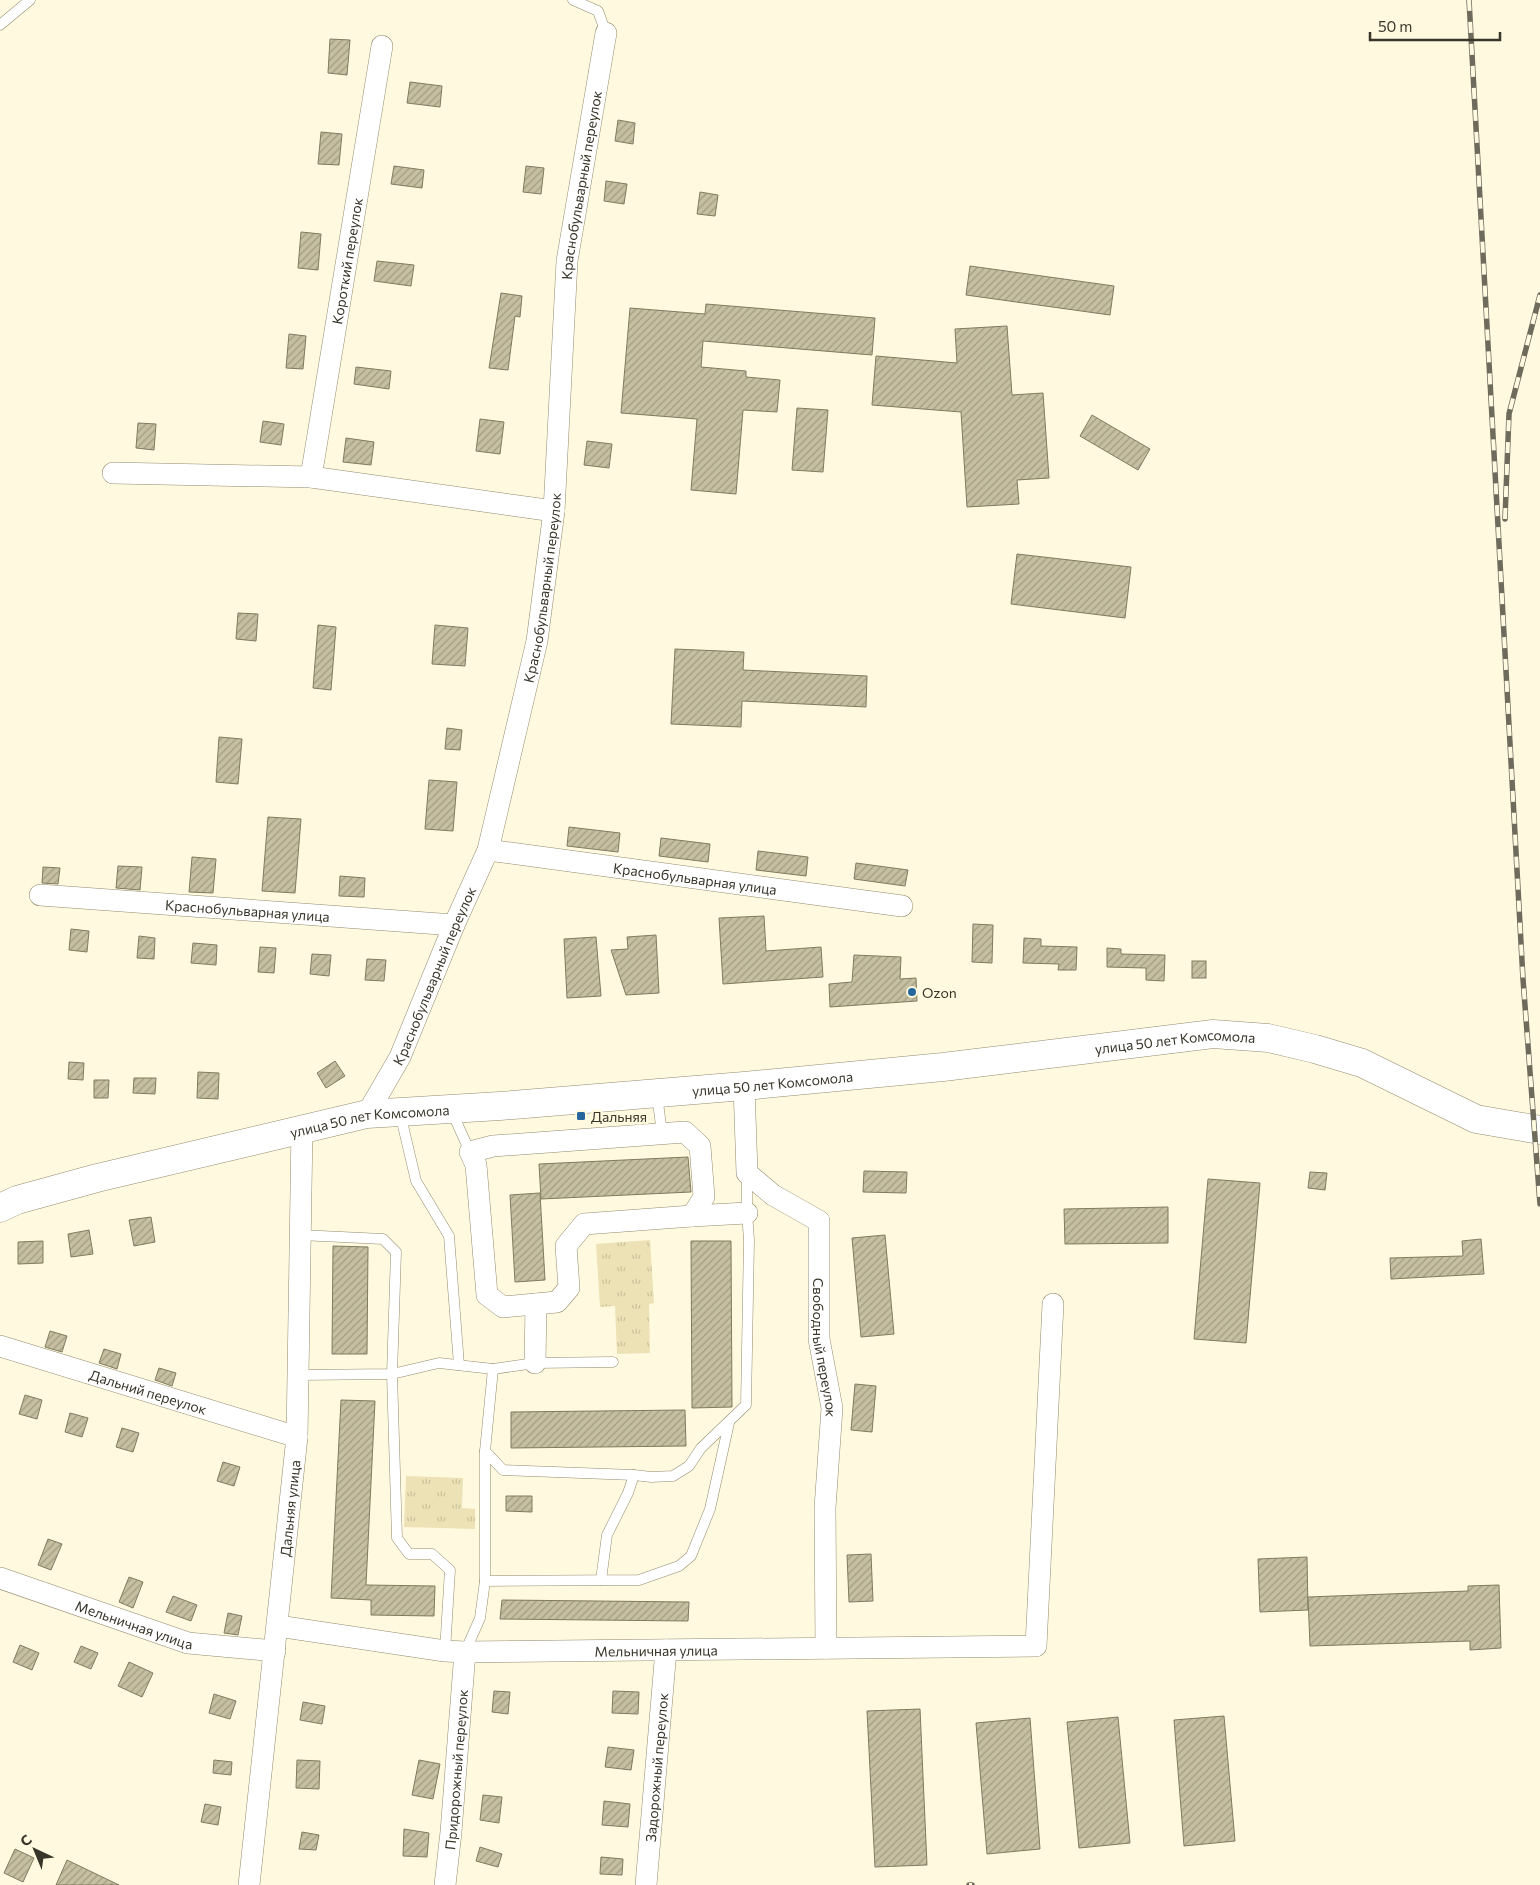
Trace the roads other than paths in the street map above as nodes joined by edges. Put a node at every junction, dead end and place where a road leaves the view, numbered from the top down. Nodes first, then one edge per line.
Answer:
1 (30, 0) edge
2 (573, 0) edge
3 (0, 25) edge
4 (606, 33) joint
5 (382, 46) dead end
6 (113, 473) dead end
7 (311, 477) junction
8 (554, 511) junction
9 (488, 850) junction
10 (40, 895) dead end
11 (902, 906) dead end
12 (454, 926) junction
13 (744, 1086) junction
14 (657, 1093) junction
15 (451, 1109) junction
16 (400, 1112) junction
17 (367, 1114) junction
18 (302, 1129) junction
19 (1540, 1130) edge
20 (662, 1134) junction
21 (470, 1152) junction
22 (747, 1173) junction
23 (0, 1208) edge
24 (747, 1212) junction
25 (692, 1216) junction
26 (300, 1235) junction
27 (536, 1304) junction
28 (1053, 1304) dead end
29 (0, 1346) edge
30 (613, 1362) dead end
31 (535, 1363) junction
32 (459, 1365) junction
33 (494, 1369) junction
34 (392, 1374) junction
35 (298, 1375) junction
36 (729, 1423) junction
37 (297, 1438) junction
38 (485, 1451) junction
39 (634, 1475) junction
40 (0, 1578) edge
41 (601, 1580) junction
42 (485, 1581) junction
43 (278, 1626) junction
44 (826, 1648) junction
45 (666, 1650) junction
46 (275, 1651) junction
47 (455, 1652) junction
48 (249, 1885) edge
49 (445, 1885) edge
50 (646, 1885) edge

1 - 3 lane
2 - 4 lane
4 - 8 street, Краснобульварный переулок
5 - 7 street, Короткий переулок
6 - 7 street
7 - 8 street
8 - 9 street, Краснобульварный переулок
9 - 11 street, Краснобульварная улица
9 - 12 street, Краснобульварный переулок
10 - 12 street, Краснобульварная улица
12 - 17 street, Краснобульварный переулок
13 - 14 street, улица 50 лет Комсомола
13 - 19 street, улица 50 лет Комсомола
13 - 22 street
14 - 15 street, улица 50 лет Комсомола
14 - 20 lane
15 - 16 street, улица 50 лет Комсомола
15 - 21 lane
16 - 17 street, улица 50 лет Комсомола
16 - 32 lane
17 - 18 street, улица 50 лет Комсомола
18 - 23 street, улица 50 лет Комсомола
18 - 26 street, Дальняя улица
20 - 21 street
20 - 25 street
21 - 27 street
22 - 24 lane
22 - 44 street, Свободный переулок
24 - 25 street
24 - 36 lane
25 - 27 street
26 - 34 lane
26 - 35 street, Дальняя улица
27 - 31 street
28 - 44 street, Мельничная улица
29 - 37 street, Дальний переулок
30 - 31 lane
31 - 33 lane
32 - 33 lane
32 - 34 lane
33 - 38 lane
34 - 35 lane
34 - 47 lane
35 - 37 street, Дальняя улица
36 - 39 lane
36 - 41 lane
37 - 43 street, Дальняя улица
38 - 39 lane
38 - 42 lane
39 - 41 lane
40 - 46 street, Мельничная улица
41 - 42 lane
42 - 47 lane
43 - 46 street, Дальняя улица
43 - 47 street, Мельничная улица
44 - 45 street, Мельничная улица
45 - 47 street, Мельничная улица
45 - 50 street, Задорожный переулок
46 - 48 street, Дальняя улица
47 - 49 street, Придорожный переулок

